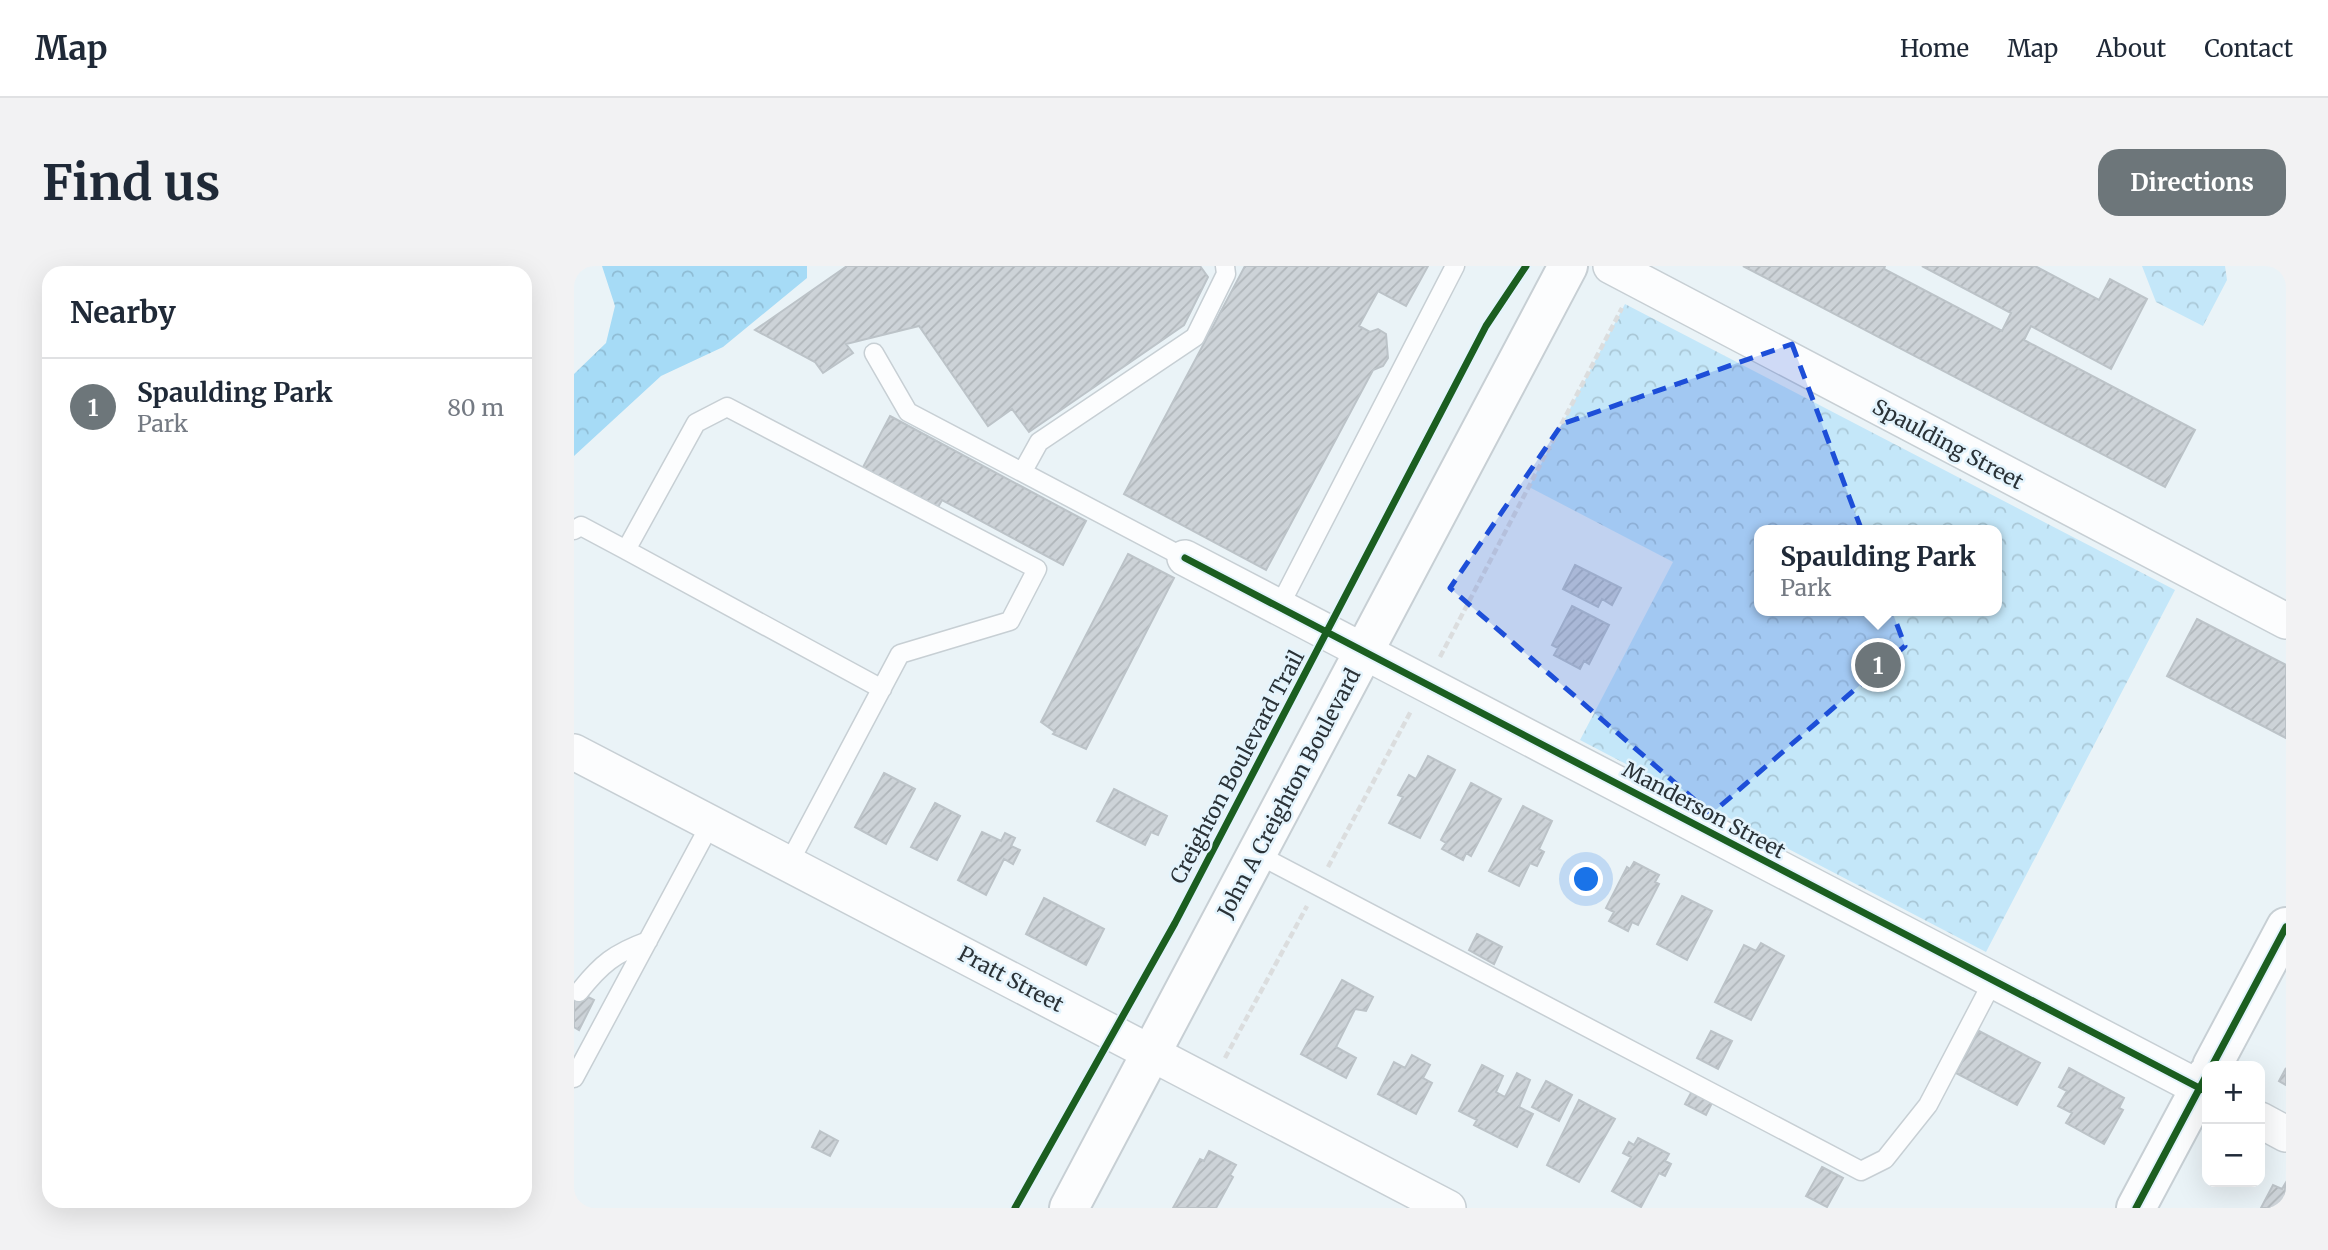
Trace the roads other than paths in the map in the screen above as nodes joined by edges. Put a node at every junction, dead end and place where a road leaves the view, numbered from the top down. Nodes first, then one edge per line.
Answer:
1 (1225, 266) edge
2 (1455, 266) edge
3 (1568, 266) edge
4 (1611, 266) edge
5 (874, 353) dead end
6 (1023, 471) junction
7 (574, 530) edge
8 (626, 550) junction
9 (1185, 558) joint
10 (1279, 607) junction
11 (2286, 621) edge
12 (1363, 652) junction
13 (882, 690) junction
14 (574, 752) edge
15 (711, 823) junction
16 (1257, 854) junction
17 (789, 863) junction
18 (2286, 927) edge
19 (648, 941) junction
20 (1993, 981) junction
21 (579, 992) dead end
22 (1152, 1052) junction
23 (2217, 1061) edge
24 (574, 1079) edge
25 (2202, 1079) edge
26 (2202, 1090) edge
27 (2265, 1122) edge
28 (2286, 1133) edge
29 (1069, 1208) edge
30 (1448, 1208) edge
31 (2136, 1208) edge

1 - 6 lane
2 - 10 lane
3 - 12 street, John A Creighton Boulevard
4 - 11 street, Spaulding Street
5 - 6 lane
6 - 9 lane
7 - 8 lane
8 - 13 lane
8 - 13 lane
9 - 10 street, Manderson Street
10 - 12 street, Manderson Street
12 - 16 street, John A Creighton Boulevard
12 - 20 street, Manderson Street
13 - 17 lane
14 - 15 street, Pratt Street
15 - 17 street, Pratt Street
15 - 19 lane
16 - 20 lane
16 - 22 street, John A Creighton Boulevard
17 - 22 street, Pratt Street
18 - 23 street
19 - 21 lane
19 - 24 lane
20 - 25 street, Manderson Street
22 - 29 street, John A Creighton Boulevard
22 - 30 street, Pratt Street
26 - 31 street
27 - 28 street

